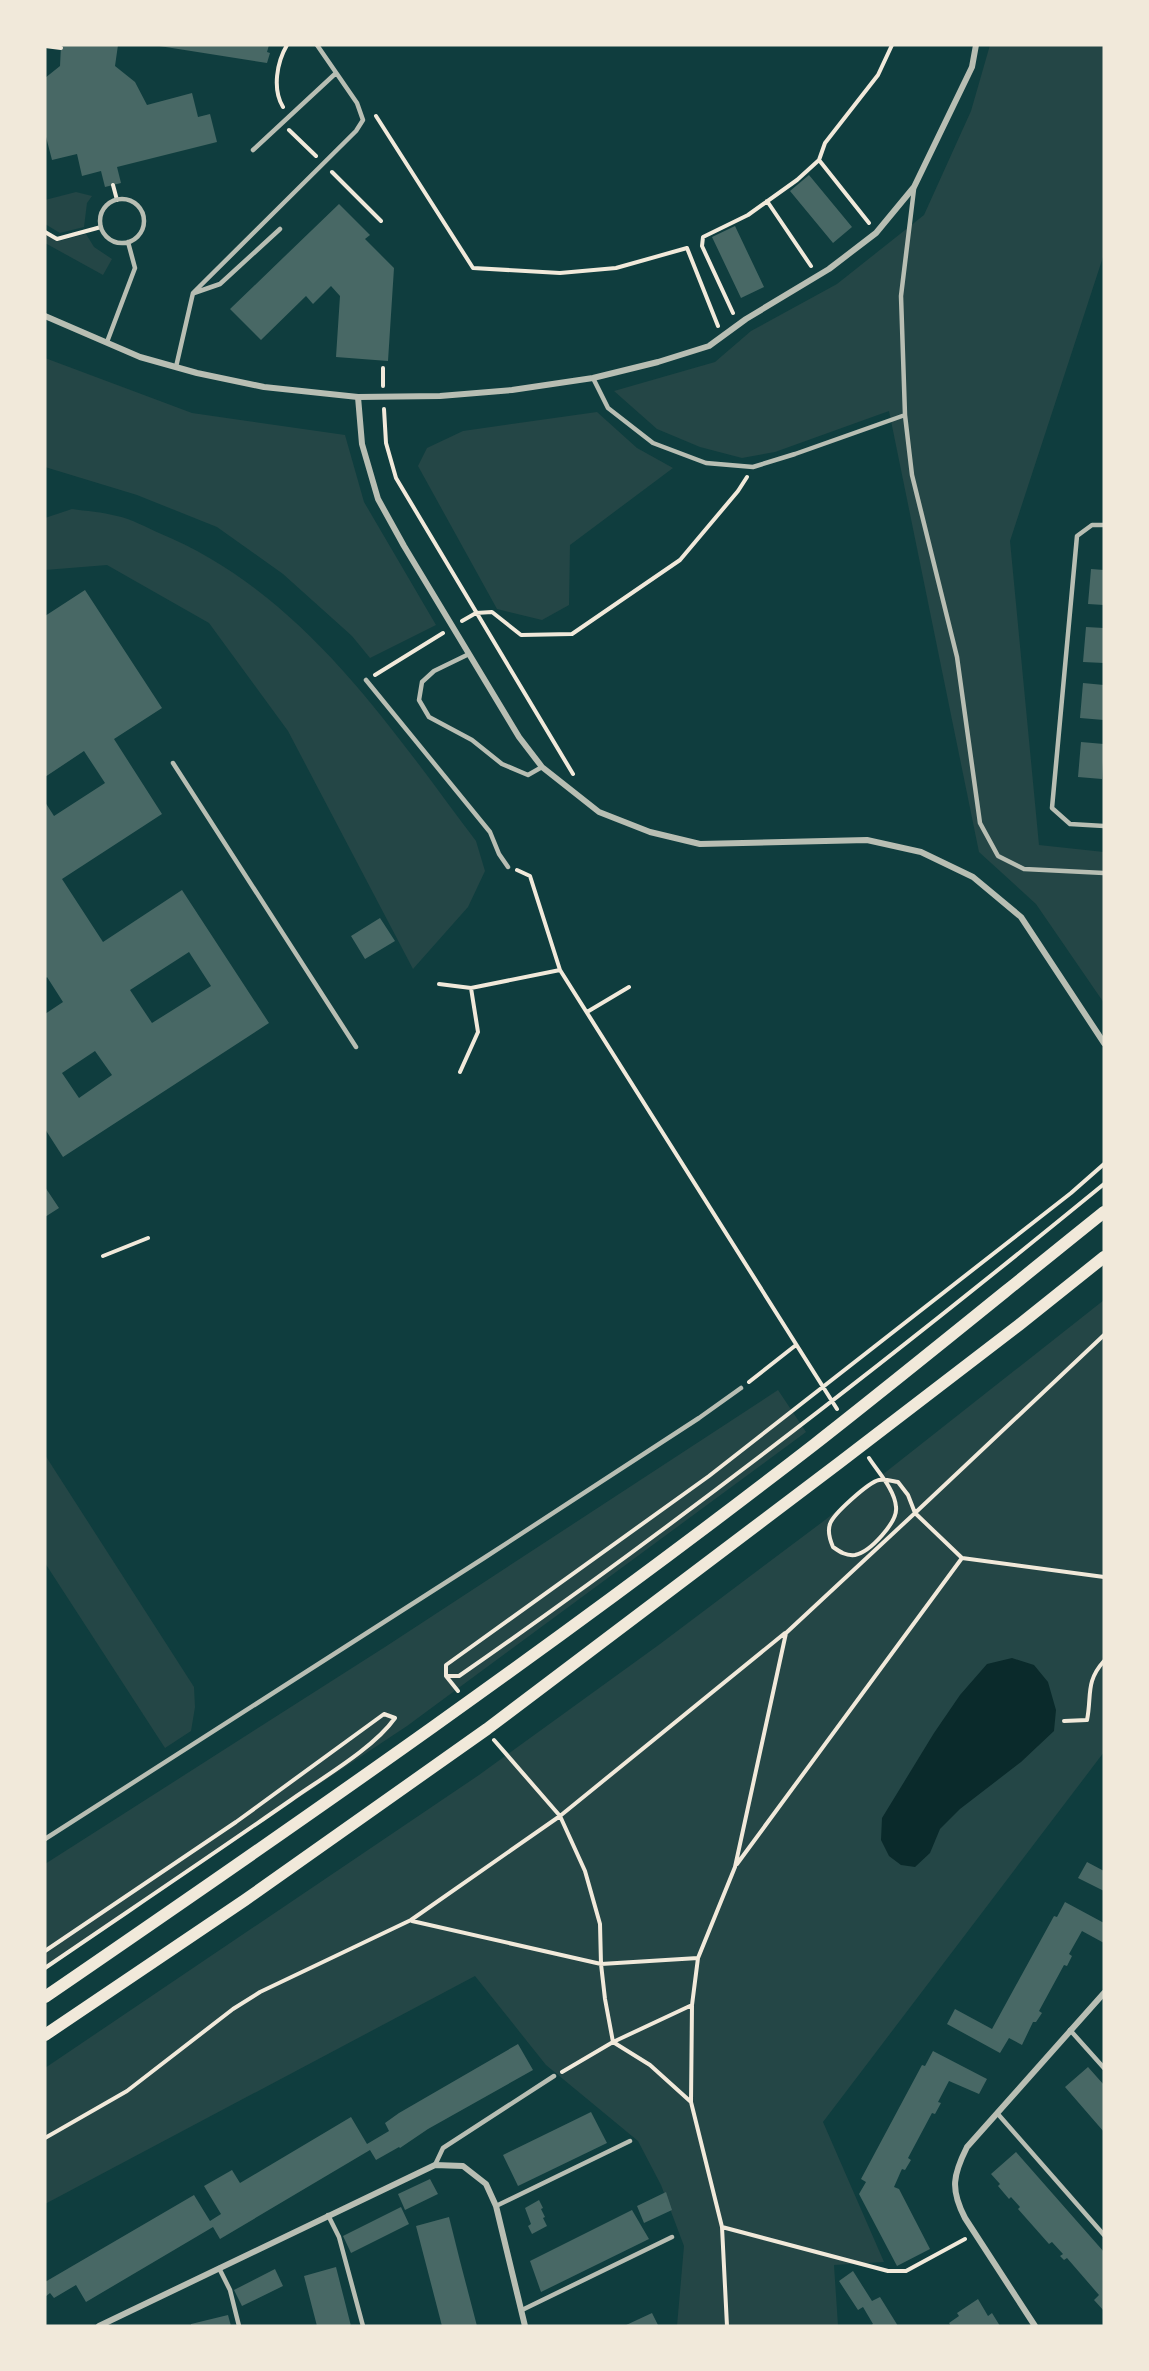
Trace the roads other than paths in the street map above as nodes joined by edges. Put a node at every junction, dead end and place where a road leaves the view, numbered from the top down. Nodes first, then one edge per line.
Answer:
1 (317, 45) edge
2 (976, 45) edge
3 (336, 73) junction
4 (253, 150) dead end
5 (914, 187) junction
6 (280, 230) dead end
7 (128, 242) junction
8 (193, 293) junction
9 (45, 316) edge
10 (106, 342) junction
11 (176, 367) junction
12 (593, 378) junction
13 (358, 397) junction
14 (906, 415) junction
15 (1104, 525) edge
16 (468, 654) junction
17 (366, 680) road end
18 (173, 763) dead end
19 (542, 767) junction
20 (1104, 826) edge
21 (508, 867) road end
22 (1104, 873) edge
23 (1104, 1043) edge
24 (356, 1047) dead end
25 (1104, 1212) edge
26 (1104, 1257) edge
27 (741, 1388) road end
28 (45, 1839) edge
29 (1104, 1993) edge
30 (45, 1996) edge
31 (1070, 2030) junction
32 (45, 2036) edge
33 (1104, 2068) edge
34 (554, 2076) road end
35 (997, 2113) junction
36 (630, 2141) dead end
37 (435, 2165) junction
38 (496, 2206) junction
39 (328, 2215) junction
40 (1104, 2235) edge
41 (672, 2237) dead end
42 (219, 2268) junction
43 (522, 2310) junction
44 (110, 2324) edge
45 (99, 2326) edge
46 (239, 2326) edge
47 (363, 2326) edge
48 (525, 2326) edge
49 (1035, 2326) edge

1 - 3 lane
2 - 5 street
3 - 4 lane
3 - 8 lane
5 - 12 street
5 - 14 lane
6 - 8 lane
7 - 7 lane
7 - 10 lane
8 - 11 lane
9 - 10 street
10 - 11 street
11 - 13 street
12 - 13 street
12 - 14 lane
13 - 16 street
14 - 22 lane
15 - 20 lane
16 - 19 street
16 - 19 lane
17 - 21 lane
18 - 24 lane
19 - 23 street
25 - 30 main road
26 - 32 main road
27 - 28 lane
29 - 31 street
31 - 33 lane
31 - 35 street
34 - 37 lane
35 - 40 lane
35 - 49 street
36 - 38 lane
37 - 38 street
37 - 39 street
38 - 43 street
39 - 42 street
39 - 47 lane
41 - 43 lane
42 - 44 street
42 - 46 lane
43 - 48 street
44 - 45 street

